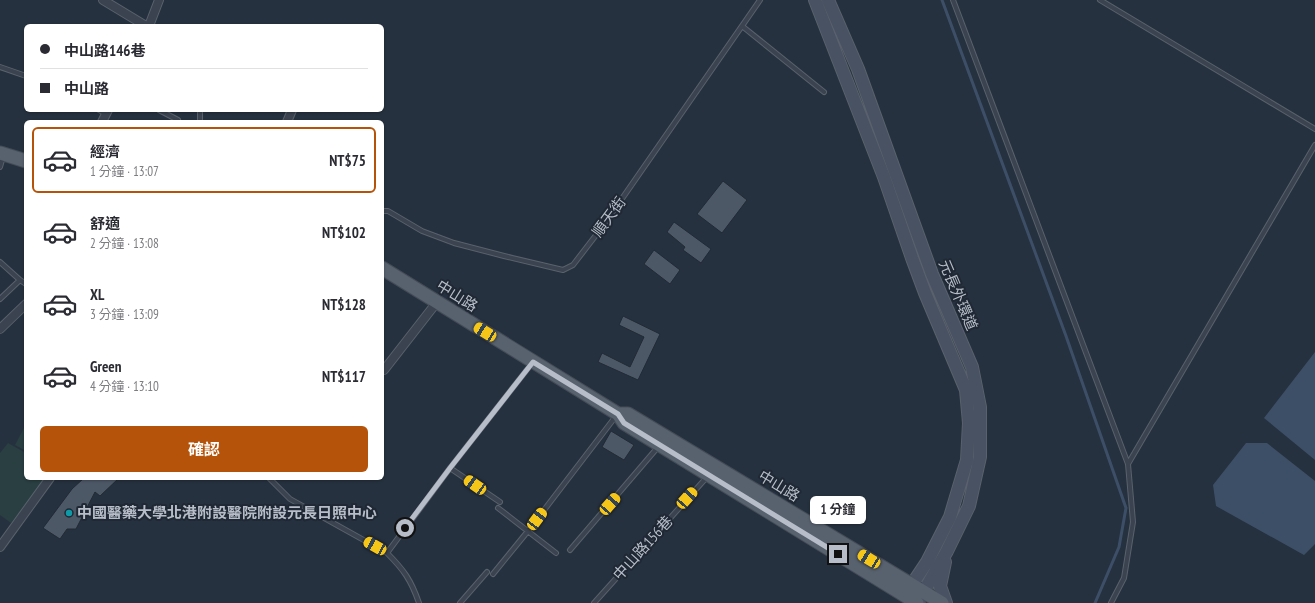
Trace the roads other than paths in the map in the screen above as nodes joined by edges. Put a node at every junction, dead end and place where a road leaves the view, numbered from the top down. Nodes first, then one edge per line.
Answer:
1 (103, 0) edge
2 (159, 0) edge
3 (760, 0) edge
4 (815, 0) edge
5 (828, 0) edge
6 (953, 0) edge
7 (1100, 0) edge
8 (144, 24) edge
9 (148, 24) edge
10 (742, 26) junction
11 (0, 67) edge
12 (24, 75) edge
13 (824, 92) dead end
14 (163, 112) edge
15 (178, 120) dead end
16 (1315, 129) edge
17 (1315, 145) edge
18 (1, 158) edge
19 (24, 162) edge
20 (384, 211) edge
21 (0, 262) edge
22 (384, 269) edge
23 (20, 280) junction
24 (24, 283) edge
25 (0, 299) edge
26 (436, 302) junction
27 (24, 306) edge
28 (0, 329) edge
29 (533, 362) junction
30 (384, 370) dead end
31 (618, 414) junction
32 (660, 445) junction
33 (1128, 464) junction
34 (450, 468) junction
35 (708, 475) junction
36 (49, 480) edge
37 (271, 480) edge
38 (500, 502) dead end
39 (498, 508) dead end
40 (528, 531) junction
41 (0, 547) edge
42 (570, 550) dead end
43 (947, 551) junction
44 (387, 552) junction
45 (556, 553) dead end
46 (486, 572) dead end
47 (493, 574) dead end
48 (912, 584) junction
49 (904, 595) junction
50 (920, 599) edge
51 (419, 603) edge
52 (460, 603) edge
53 (594, 603) edge
54 (942, 603) edge
55 (946, 603) edge
56 (1111, 603) edge

1 - 8 street
2 - 9 street
3 - 10 lane, 順天街
4 - 48 street, 元長外環道
5 - 43 street, 元長外環道
6 - 33 lane
7 - 16 lane
10 - 13 lane
10 - 20 lane, 順天街
11 - 12 lane
14 - 15 lane
17 - 33 lane
18 - 19 main road
21 - 23 lane
22 - 26 main road, 中山路
23 - 24 lane
23 - 25 lane
26 - 29 main road, 中山路
26 - 30 street
27 - 28 street
29 - 31 main road, 中山路
29 - 34 lane
31 - 32 main road, 中山路
31 - 40 lane
31 - 48 main road, 中山路
32 - 35 main road, 中山路
32 - 42 lane
33 - 56 lane
34 - 38 lane
34 - 44 lane
35 - 49 main road, 中山路
35 - 53 lane, 中山路156巷
36 - 41 street
37 - 44 lane
39 - 40 lane
40 - 45 lane
40 - 47 lane
43 - 50 street, 元長外環道
43 - 55 street
44 - 51 lane
46 - 52 lane
48 - 49 street, 元長外環道
48 - 50 main road, 中山路
49 - 50 main road, 中山路
50 - 54 main road, 中山路

